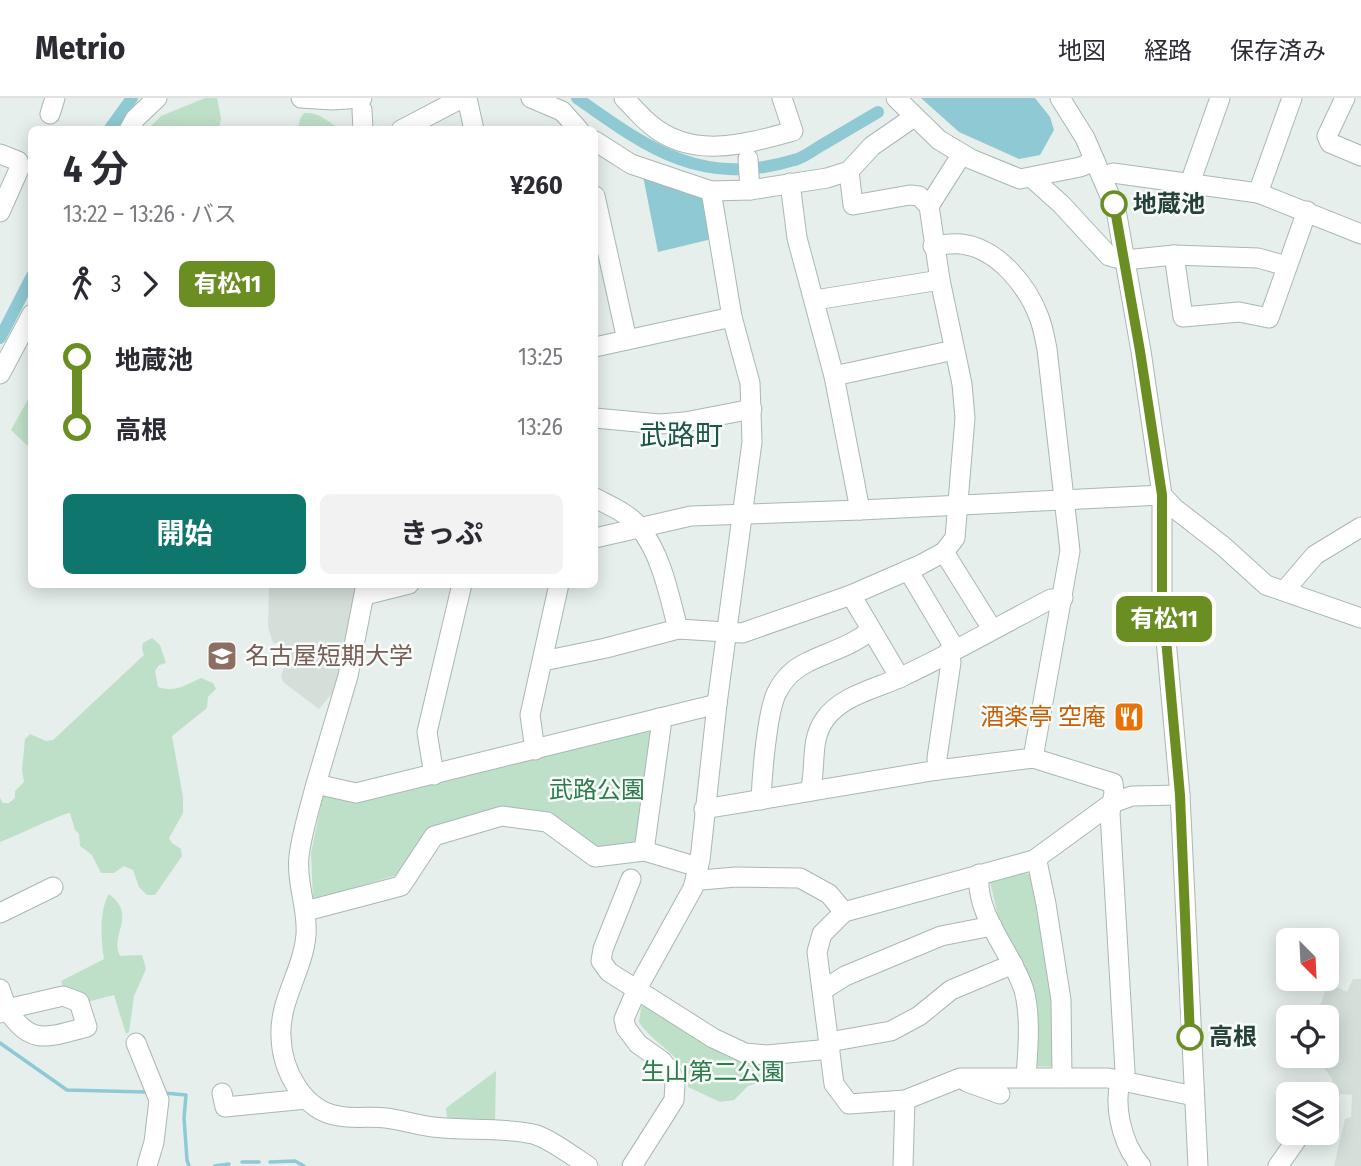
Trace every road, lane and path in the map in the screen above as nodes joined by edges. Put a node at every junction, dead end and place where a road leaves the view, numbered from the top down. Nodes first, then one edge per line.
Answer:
1 (157, 98) edge
2 (301, 98) edge
3 (464, 98) edge
4 (531, 98) edge
5 (624, 98) edge
6 (782, 98) edge
7 (897, 98) edge
8 (1060, 98) edge
9 (1220, 98) edge
10 (1292, 98) edge
11 (1345, 98) edge
12 (557, 105) edge
13 (362, 112) edge
14 (914, 117) junction
15 (131, 126) edge
16 (409, 126) edge
17 (473, 126) edge
18 (575, 126) edge
19 (598, 143) edge
20 (0, 154) edge
21 (962, 154) junction
22 (1361, 156) edge
23 (748, 159) dead end
24 (1099, 169) junction
25 (849, 171) junction
26 (1032, 178) junction
27 (790, 183) junction
28 (1190, 183) junction
29 (750, 190) junction
30 (711, 191) junction
31 (1258, 192) junction
32 (929, 206) junction
33 (1307, 211) junction
34 (0, 212) edge
35 (598, 224) edge
36 (1361, 234) edge
37 (933, 246) junction
38 (601, 251) edge
39 (1174, 255) junction
40 (1125, 260) junction
41 (1287, 266) junction
42 (940, 280) junction
43 (815, 300) junction
44 (732, 317) junction
45 (28, 322) edge
46 (627, 340) junction
47 (598, 346) edge
48 (954, 350) junction
49 (0, 374) edge
50 (834, 376) junction
51 (752, 409) junction
52 (598, 418) edge
53 (1162, 495) junction
54 (598, 500) edge
55 (1064, 501) junction
56 (959, 505) junction
57 (860, 510) junction
58 (744, 514) junction
59 (640, 527) junction
60 (1361, 527) edge
61 (598, 537) edge
62 (944, 552) junction
63 (908, 570) junction
64 (460, 588) edge
65 (558, 588) edge
66 (365, 590) edge
67 (1285, 590) junction
68 (851, 595) junction
69 (1063, 598) junction
70 (1361, 618) edge
71 (678, 629) junction
72 (992, 629) junction
73 (871, 630) junction
74 (727, 634) junction
75 (951, 651) junction
76 (543, 661) junction
77 (900, 678) junction
78 (716, 704) junction
79 (659, 718) junction
80 (535, 750) junction
81 (1033, 758) junction
82 (938, 770) junction
83 (434, 775) junction
84 (316, 784) junction
85 (810, 791) junction
86 (1180, 795) junction
87 (761, 800) junction
88 (1112, 803) junction
89 (704, 809) junction
90 (644, 851) junction
91 (1034, 860) junction
92 (697, 873) junction
93 (979, 874) junction
94 (631, 879) dead end
95 (53, 887) dead end
96 (306, 911) junction
97 (844, 912) junction
98 (0, 913) edge
99 (992, 926) junction
100 (1013, 964) junction
101 (0, 989) edge
102 (637, 989) junction
103 (823, 990) junction
104 (4, 1011) edge
105 (136, 1043) dead end
106 (830, 1046) junction
107 (1026, 1077) junction
108 (1062, 1077) junction
109 (960, 1078) junction
110 (1121, 1079) junction
111 (222, 1093) dead end
112 (1000, 1094) dead end
113 (1195, 1096) junction
114 (306, 1099) junction
115 (905, 1100) junction
116 (1293, 1145) edge
117 (147, 1166) edge
118 (588, 1166) edge
119 (632, 1166) edge
120 (903, 1166) edge
121 (1141, 1166) edge
122 (1198, 1166) edge
123 (1278, 1166) edge

1 - 15 street
2 - 13 street
3 - 16 street
3 - 17 street
4 - 12 street
5 - 6 street
7 - 14 street
8 - 24 street
9 - 28 street
10 - 31 street
11 - 22 street
12 - 18 street
14 - 21 street
14 - 25 street
19 - 30 street
20 - 34 street
21 - 26 street
21 - 32 street
23 - 29 street
24 - 26 street
24 - 28 street
24 - 40 street
25 - 27 street
25 - 32 street
26 - 40 street
27 - 29 street
27 - 43 street
28 - 31 street
29 - 30 street
30 - 44 street
31 - 33 street
32 - 37 street
33 - 36 street
33 - 41 street
35 - 38 street
37 - 42 street
37 - 55 street
38 - 46 street
39 - 40 street
39 - 41 street
39 - 41 street
40 - 53 street
42 - 43 street
42 - 48 street
43 - 50 street
44 - 46 street
44 - 51 street
45 - 49 street
46 - 47 street
48 - 50 street
48 - 56 street
50 - 57 street
51 - 52 street
51 - 58 street
53 - 55 street
53 - 67 street
53 - 86 street
54 - 59 street
55 - 56 street
55 - 69 street
56 - 57 street
56 - 62 street
57 - 58 street
58 - 59 street
58 - 74 street
59 - 61 street
59 - 71 street
60 - 67 street
62 - 63 street
62 - 72 street
63 - 68 street
63 - 75 street
64 - 83 street
65 - 76 street
66 - 84 street
67 - 70 street
68 - 73 street
68 - 74 street
69 - 72 street
69 - 81 street
71 - 74 street
71 - 76 street
72 - 75 street
73 - 77 street
73 - 87 street
74 - 78 street
75 - 77 street
75 - 82 street
76 - 80 street
77 - 85 street
78 - 79 street
78 - 89 street
79 - 80 street
79 - 90 street
80 - 83 street
81 - 82 street
81 - 88 street
82 - 85 street
83 - 84 street
84 - 96 street
85 - 87 street
86 - 88 street
86 - 113 street
87 - 89 street
88 - 91 street
88 - 110 street
89 - 92 street
90 - 92 street
90 - 96 street
91 - 93 street
91 - 108 street
92 - 97 street
92 - 102 street
93 - 97 street
93 - 99 street
94 - 102 street
95 - 98 street
96 - 114 street
97 - 103 street
99 - 100 street
99 - 103 street
100 - 106 street
100 - 107 street
101 - 104 street
102 - 106 street
102 - 119 street
103 - 106 street
105 - 117 street
106 - 115 street
107 - 108 street
107 - 109 street
108 - 110 street
109 - 112 street
109 - 115 street
110 - 113 street
110 - 121 street
111 - 114 street
113 - 122 street
114 - 118 street
115 - 120 street
116 - 123 street

